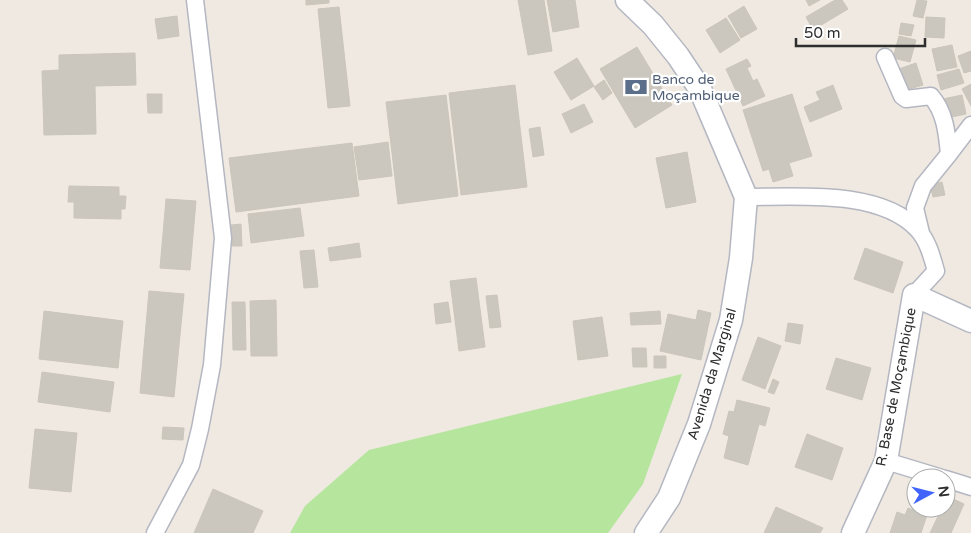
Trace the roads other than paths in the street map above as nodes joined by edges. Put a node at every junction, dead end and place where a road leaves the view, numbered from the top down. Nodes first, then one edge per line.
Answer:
1 (195, 0) edge
2 (627, 0) edge
3 (885, 58) dead end
4 (971, 125) edge
5 (949, 154) junction
6 (746, 197) junction
7 (922, 235) junction
8 (914, 295) junction
9 (971, 321) edge
10 (886, 461) junction
11 (909, 468) edge
12 (956, 482) edge
13 (971, 487) edge
14 (155, 533) edge
15 (646, 533) edge
16 (853, 533) edge

1 - 14 street
2 - 6 street, Avenida da Marginal
3 - 5 street
4 - 5 street
5 - 7 street
6 - 7 street
6 - 15 street, Avenida da Marginal
7 - 8 street
8 - 9 street
8 - 10 street, R. Base de Moçambique
10 - 11 street
10 - 16 street, R. Base de Moçambique
12 - 13 street

